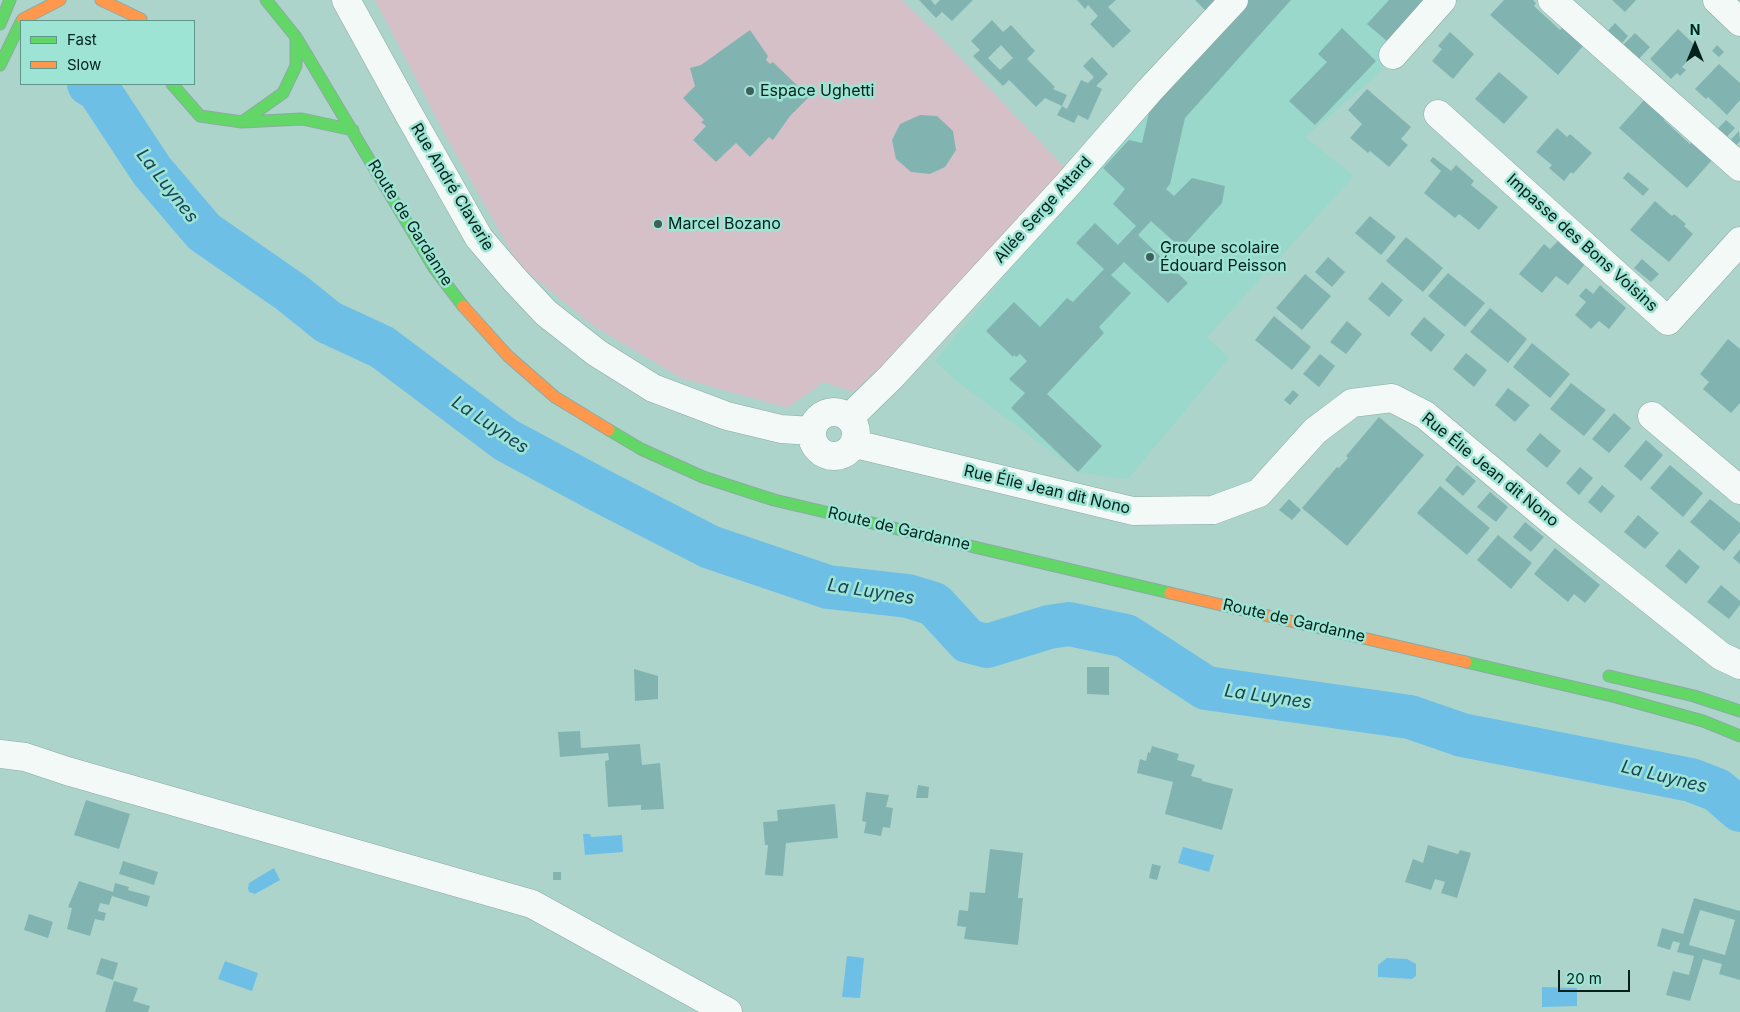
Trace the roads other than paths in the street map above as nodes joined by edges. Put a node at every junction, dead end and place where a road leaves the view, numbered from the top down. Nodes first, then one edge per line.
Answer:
1 (10, 0) edge
2 (33, 0) edge
3 (60, 0) edge
4 (102, 0) edge
5 (266, 0) edge
6 (346, 0) edge
7 (1234, 0) edge
8 (1442, 0) edge
9 (1552, 0) edge
10 (1717, 0) edge
11 (138, 6) dead end
12 (2, 19) edge
13 (23, 20) edge
14 (24, 20) edge
15 (142, 20) edge
16 (1740, 22) edge
17 (20, 25) edge
18 (296, 37) junction
19 (1393, 55) dead end
20 (0, 65) edge
21 (173, 85) edge
22 (1438, 114) dead end
23 (242, 122) junction
24 (353, 130) junction
25 (1740, 167) edge
26 (1740, 241) edge
27 (1652, 416) dead end
28 (849, 418) junction
29 (812, 431) junction
30 (854, 444) junction
31 (1740, 490) edge
32 (1740, 665) edge
33 (1598, 674) dead end
34 (1740, 712) edge
35 (1740, 736) edge
36 (0, 754) edge
37 (728, 1012) edge

1 - 12 main road
2 - 13 main road
3 - 14 main road
4 - 15 main road
5 - 18 main road, Route de Gardanne
6 - 29 street, Rue André Claverie
7 - 28 street, Allée Serge Attard
8 - 19 street
9 - 25 street
10 - 16 street
11 - 15 main road
17 - 20 main road
18 - 23 main road
18 - 24 main road, Route de Gardanne
21 - 23 main road
22 - 26 street, Impasse des Bons Voisins
23 - 24 main road
24 - 35 main road, Route de Gardanne
27 - 31 street
28 - 29 street
28 - 30 street
29 - 30 street
30 - 32 street, Rue Élie Jean dit Nono
33 - 34 main road
36 - 37 street

